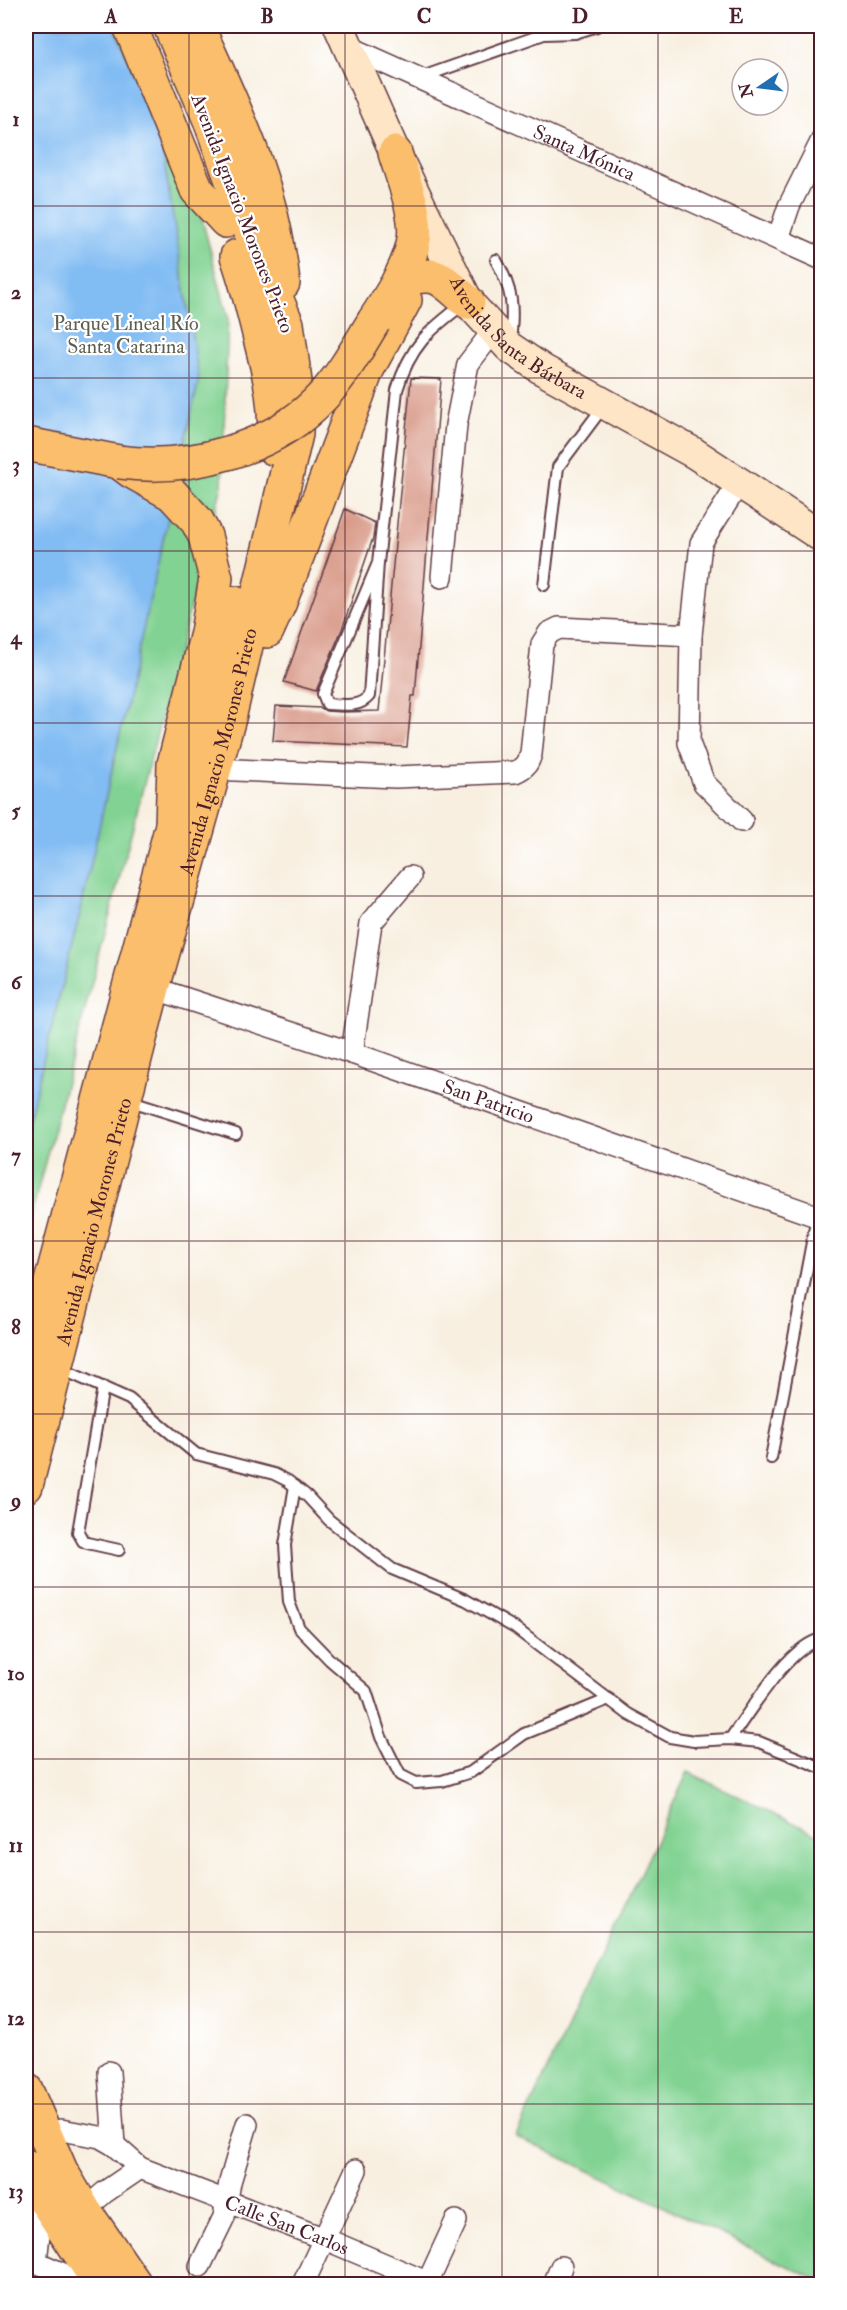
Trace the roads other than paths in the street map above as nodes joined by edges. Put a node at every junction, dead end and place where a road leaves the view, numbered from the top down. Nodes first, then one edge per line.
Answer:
1 (130, 26) edge
2 (146, 26) edge
3 (170, 26) edge
4 (197, 26) edge
5 (597, 26) edge
6 (562, 29) edge
7 (344, 36) edge
8 (419, 78) junction
9 (200, 123) junction
10 (822, 140) edge
11 (395, 153) junction
12 (226, 221) junction
13 (778, 239) junction
14 (822, 259) edge
15 (496, 260) dead end
16 (399, 280) junction
17 (457, 292) junction
18 (287, 324) junction
19 (502, 339) junction
20 (605, 404) junction
21 (26, 444) edge
22 (119, 462) junction
23 (739, 483) junction
24 (822, 537) edge
25 (378, 562) junction
26 (442, 577) dead end
27 (544, 585) dead end
28 (691, 635) junction
29 (229, 718) junction
30 (214, 769) junction
31 (742, 821) dead end
32 (172, 825) junction
33 (410, 877) dead end
34 (153, 988) junction
35 (352, 1053) junction
36 (125, 1099) junction
37 (236, 1134) dead end
38 (819, 1217) edge
39 (56, 1367) junction
40 (26, 1376) edge
41 (103, 1388) junction
42 (771, 1458) dead end
43 (26, 1486) edge
44 (295, 1486) junction
45 (119, 1550) dead end
46 (822, 1640) edge
47 (609, 1699) junction
48 (730, 1739) junction
49 (822, 1768) edge
50 (109, 2072) dead end
51 (26, 2090) edge
52 (247, 2124) dead end
53 (43, 2133) junction
54 (114, 2145) junction
55 (140, 2168) junction
56 (356, 2170) dead end
57 (31, 2176) edge
58 (225, 2201) junction
59 (84, 2210) junction
60 (456, 2221) dead end
61 (325, 2239) junction
62 (31, 2265) edge
63 (200, 2266) dead end
64 (86, 2284) edge
65 (100, 2284) edge
66 (135, 2284) edge
67 (303, 2284) edge
68 (428, 2284) edge

1 - 12 main road
2 - 9 main road
3 - 9 main road, Avenida Ignacio Morones Prieto
4 - 18 main road
5 - 6 lane
6 - 8 lane
7 - 8 street, Santa Mónica
7 - 11 street, Avenida Santa Bárbara
8 - 13 street, Santa Mónica
9 - 12 main road, Avenida Ignacio Morones Prieto
9 - 18 main road, Avenida Ignacio Morones Prieto
10 - 13 street
11 - 16 main road
11 - 17 street, Avenida Santa Bárbara
12 - 32 main road, Avenida Ignacio Morones Prieto
13 - 14 street, Santa Mónica
15 - 19 lane
16 - 17 main road
16 - 22 main road, bridge
17 - 19 street, Avenida Santa Bárbara
17 - 25 lane
17 - 29 main road
18 - 29 main road, Avenida Ignacio Morones Prieto
19 - 20 street, Avenida Santa Bárbara
19 - 26 street
20 - 23 street, Avenida Santa Bárbara
20 - 27 lane
21 - 22 main road
22 - 32 main road
23 - 24 street, Avenida Santa Bárbara
23 - 28 street
25 - 25 lane
28 - 30 street
28 - 31 street
29 - 30 main road, Avenida Ignacio Morones Prieto
30 - 34 main road, Avenida Ignacio Morones Prieto
32 - 40 main road, Avenida Ignacio Morones Prieto
33 - 35 street
34 - 35 street, San Patricio
34 - 36 main road, Avenida Ignacio Morones Prieto
35 - 38 street, San Patricio
36 - 37 lane
36 - 39 main road, Avenida Ignacio Morones Prieto
38 - 42 lane
39 - 41 lane
39 - 43 main road, Avenida Ignacio Morones Prieto
41 - 44 lane
41 - 45 lane
44 - 47 lane
44 - 47 lane
46 - 48 lane
47 - 48 lane
48 - 49 lane
50 - 54 street
51 - 53 main road
52 - 58 street
53 - 54 street, Calle San Carlos
53 - 59 main road
54 - 55 street, Calle San Carlos
55 - 58 street, Calle San Carlos
55 - 59 street
56 - 61 street
57 - 62 street
57 - 65 main road
58 - 61 street, Calle San Carlos
58 - 63 street
59 - 66 main road
60 - 68 street
61 - 67 street
61 - 68 street, Calle San Carlos
62 - 64 street

